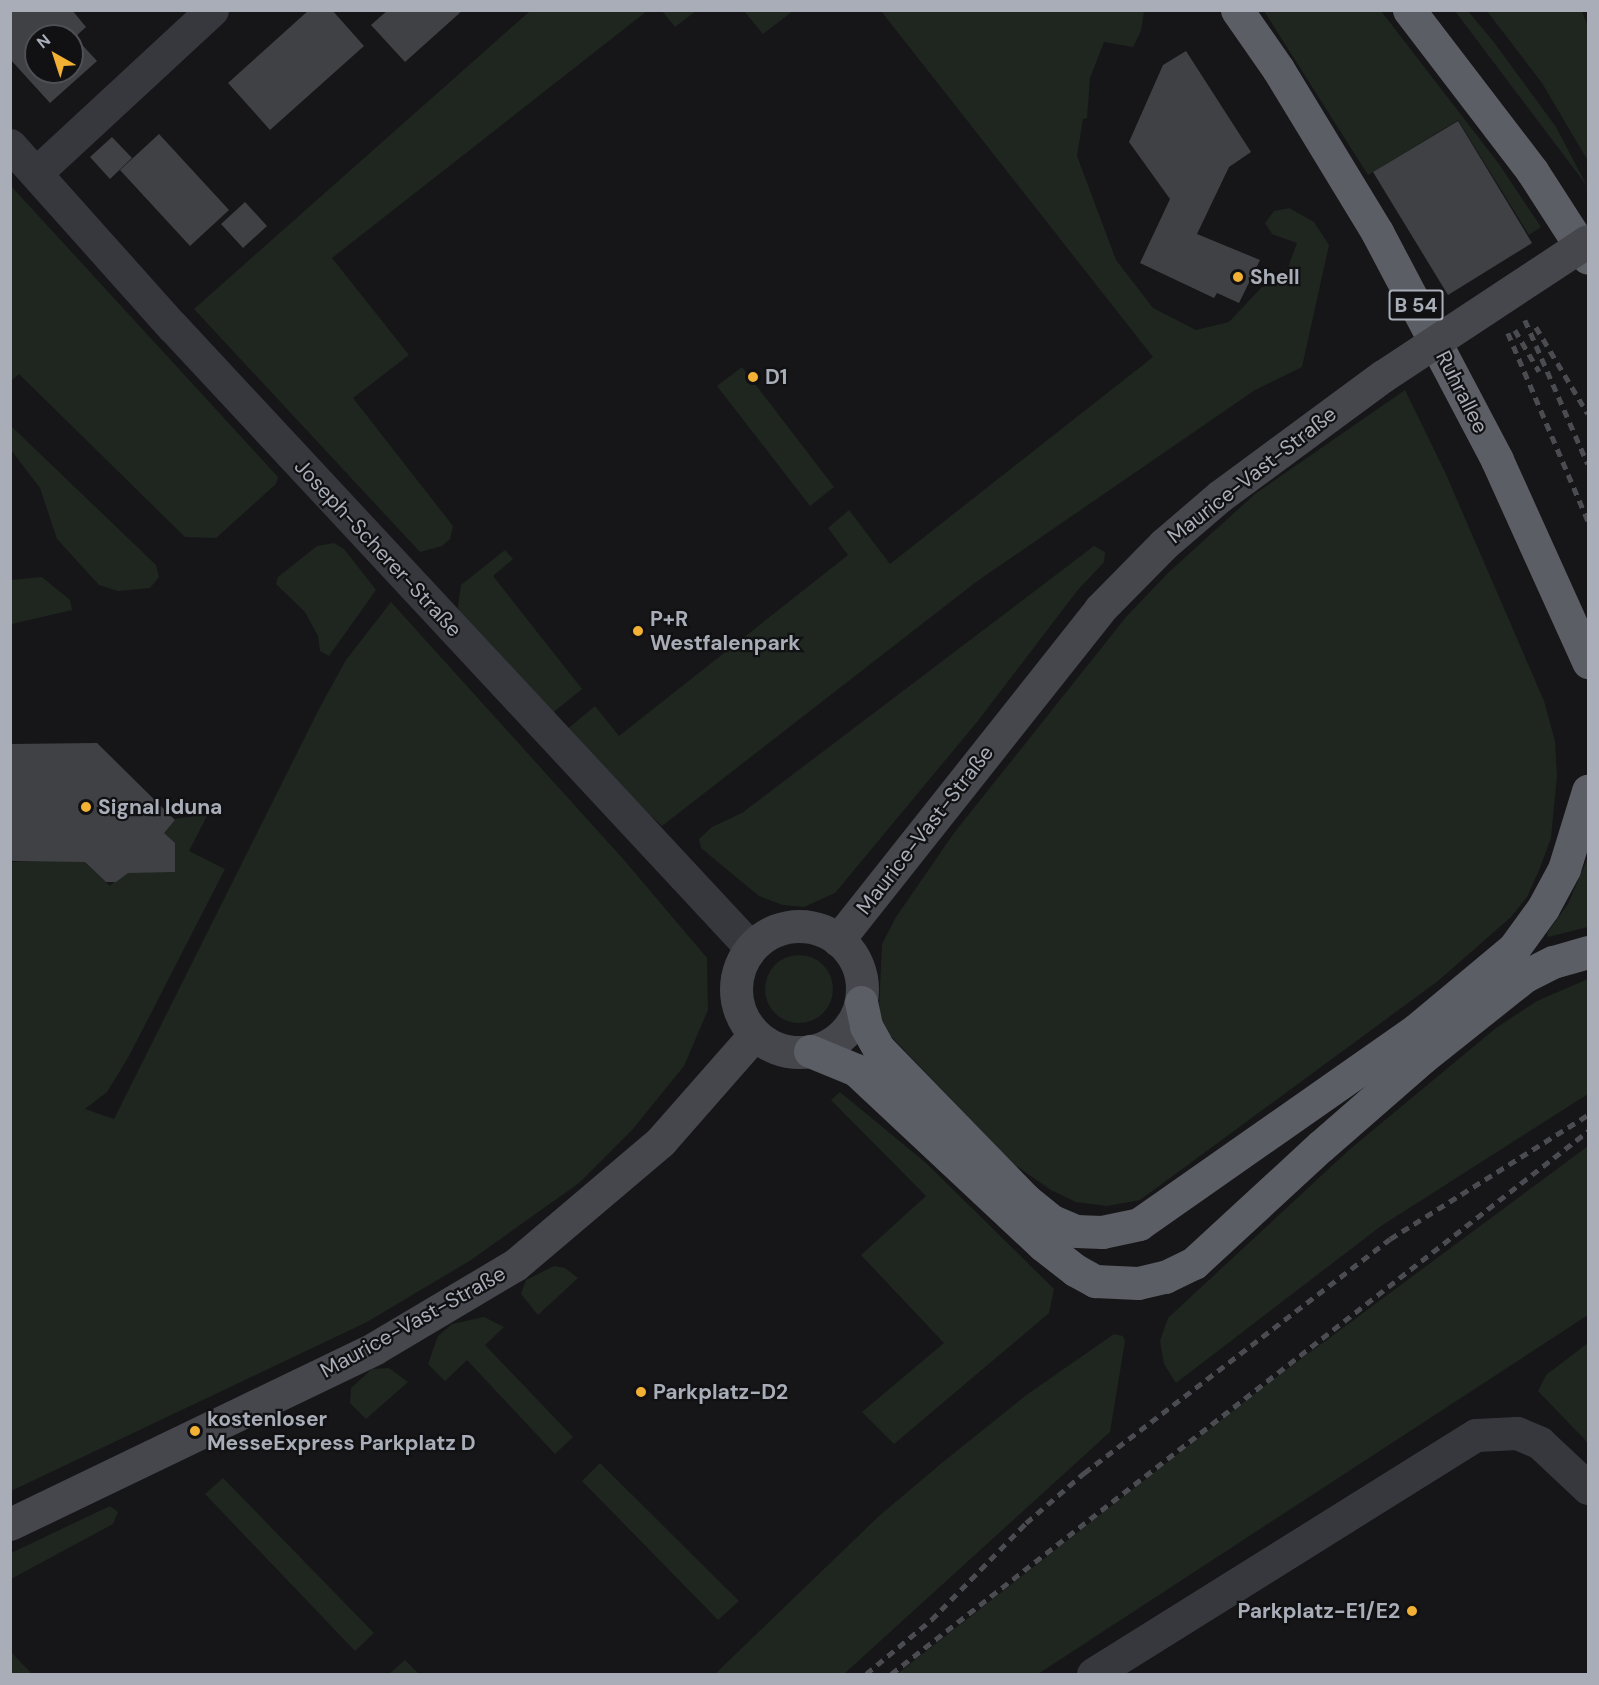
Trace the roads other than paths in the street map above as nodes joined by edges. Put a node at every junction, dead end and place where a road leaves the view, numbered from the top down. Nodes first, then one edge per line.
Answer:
1 (212, 10) edge
2 (1237, 10) edge
3 (1409, 10) edge
4 (10, 145) edge
5 (36, 173) junction
6 (1588, 241) edge
7 (1588, 258) edge
8 (1588, 662) edge
9 (1588, 791) edge
10 (838, 940) junction
11 (751, 948) junction
12 (1588, 952) edge
13 (861, 1002) junction
14 (754, 1035) junction
15 (810, 1051) junction
16 (1588, 1488) edge
17 (10, 1524) edge
18 (1093, 1674) edge

1 - 5 street
2 - 8 highway, Ruhrallee / B 54
3 - 7 highway
4 - 5 street, Joseph-Scherer-Straße
5 - 11 street, Joseph-Scherer-Straße
6 - 10 main road, Maurice-Vast-Straße, bridge
9 - 13 highway
10 - 11 main road
10 - 13 main road
11 - 14 main road
12 - 15 highway
13 - 15 main road
14 - 15 main road
14 - 17 main road, Maurice-Vast-Straße
16 - 18 street

